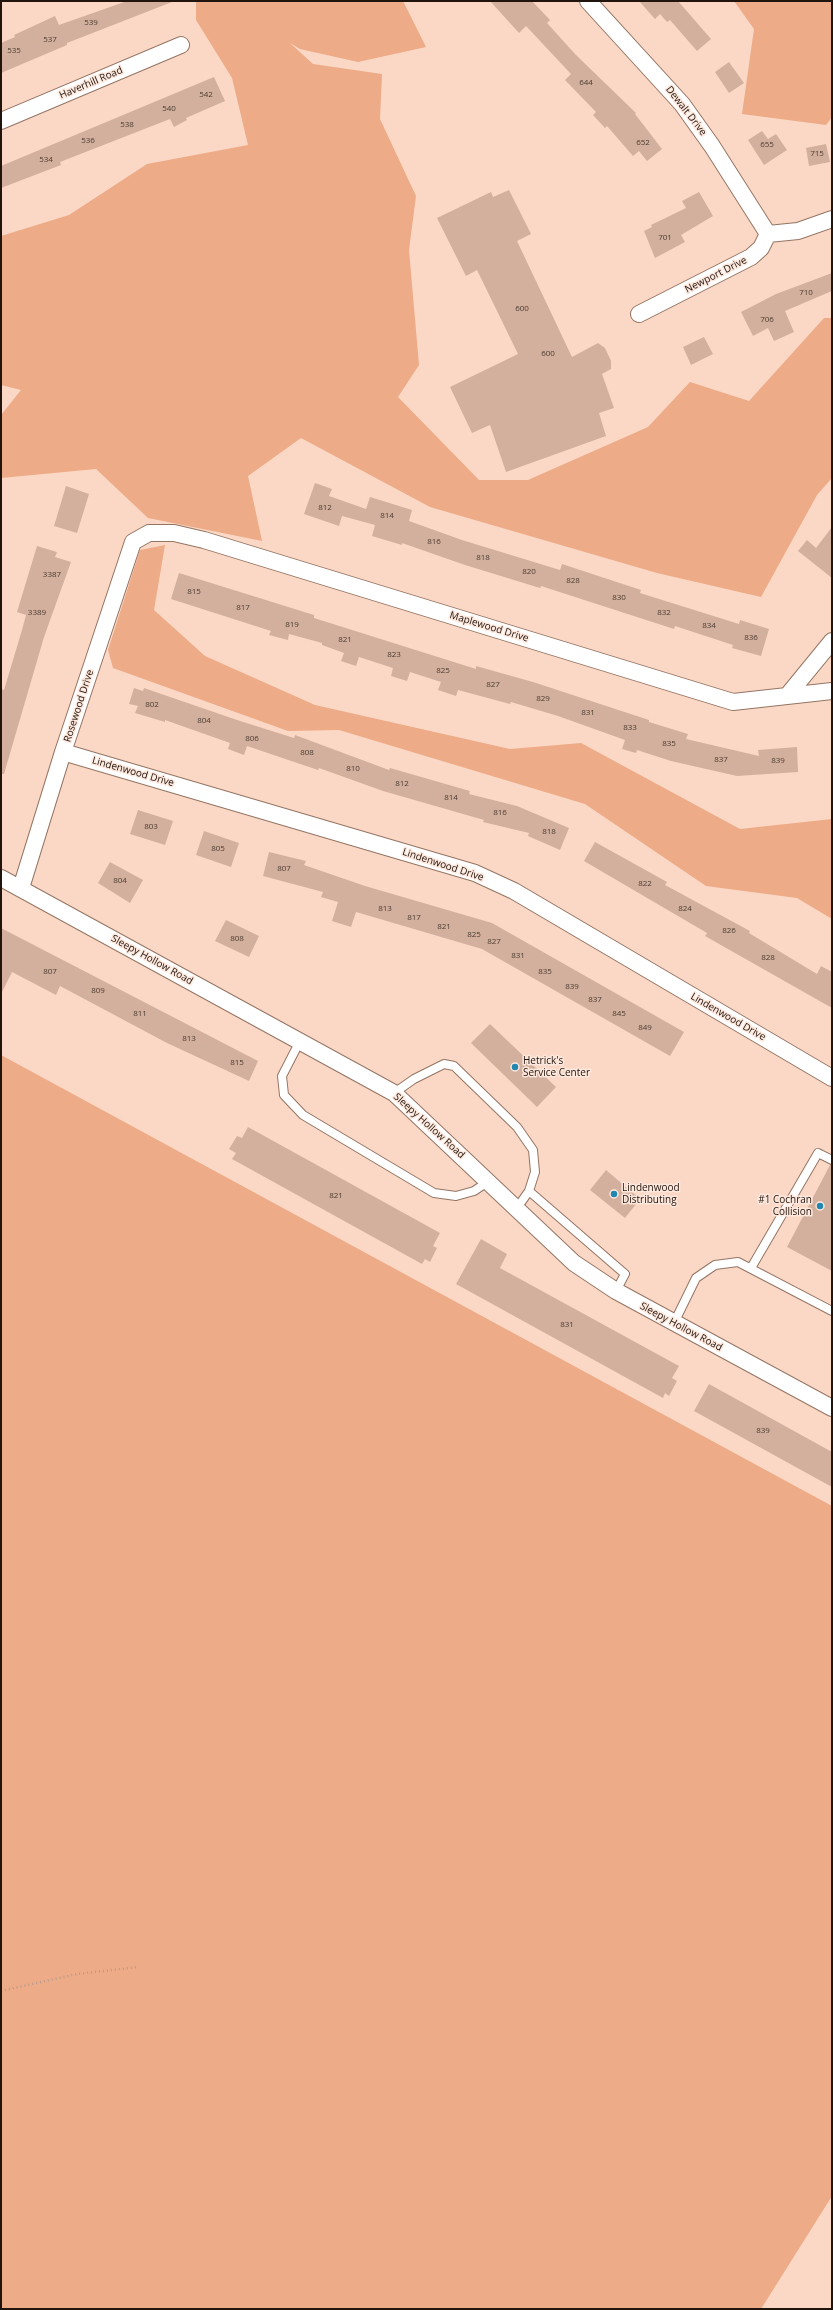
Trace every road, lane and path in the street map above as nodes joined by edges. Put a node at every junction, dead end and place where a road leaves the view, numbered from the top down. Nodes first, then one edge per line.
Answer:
1 (588, 1) edge
2 (181, 45) dead end
3 (1, 121) edge
4 (832, 218) edge
5 (768, 234) junction
6 (639, 314) dead end
7 (149, 533) joint
8 (832, 642) edge
9 (832, 691) edge
10 (787, 696) junction
11 (63, 752) junction
12 (1, 878) edge
13 (22, 888) junction
14 (300, 1041) junction
15 (832, 1078) edge
16 (394, 1093) junction
17 (832, 1160) edge
18 (489, 1181) junction
19 (529, 1191) junction
20 (517, 1208) junction
21 (751, 1268) junction
22 (616, 1291) junction
23 (832, 1311) edge
24 (674, 1323) junction
25 (832, 1408) edge
26 (138, 1967) dead end
27 (1, 1991) edge

1 - 5 street, Dewalt Drive
2 - 3 street, Haverhill Road
4 - 5 street
5 - 6 street, Newport Drive
7 - 10 street, Maplewood Drive
7 - 11 street, Rosewood Drive
8 - 10 street
9 - 10 street, Maplewood Drive
11 - 13 street, Rosewood Drive
11 - 15 street, Lindenwood Drive
12 - 13 street, Sleepy Hollow Road
13 - 14 street, Sleepy Hollow Road
14 - 16 street, Sleepy Hollow Road
14 - 18 lane
16 - 18 street, Sleepy Hollow Road
16 - 19 lane
17 - 21 lane
18 - 20 street, Sleepy Hollow Road
19 - 20 lane
19 - 22 lane
20 - 22 street, Sleepy Hollow Road
21 - 23 lane
21 - 24 lane
22 - 24 street, Sleepy Hollow Road
24 - 25 street, Sleepy Hollow Road
26 - 27 path

